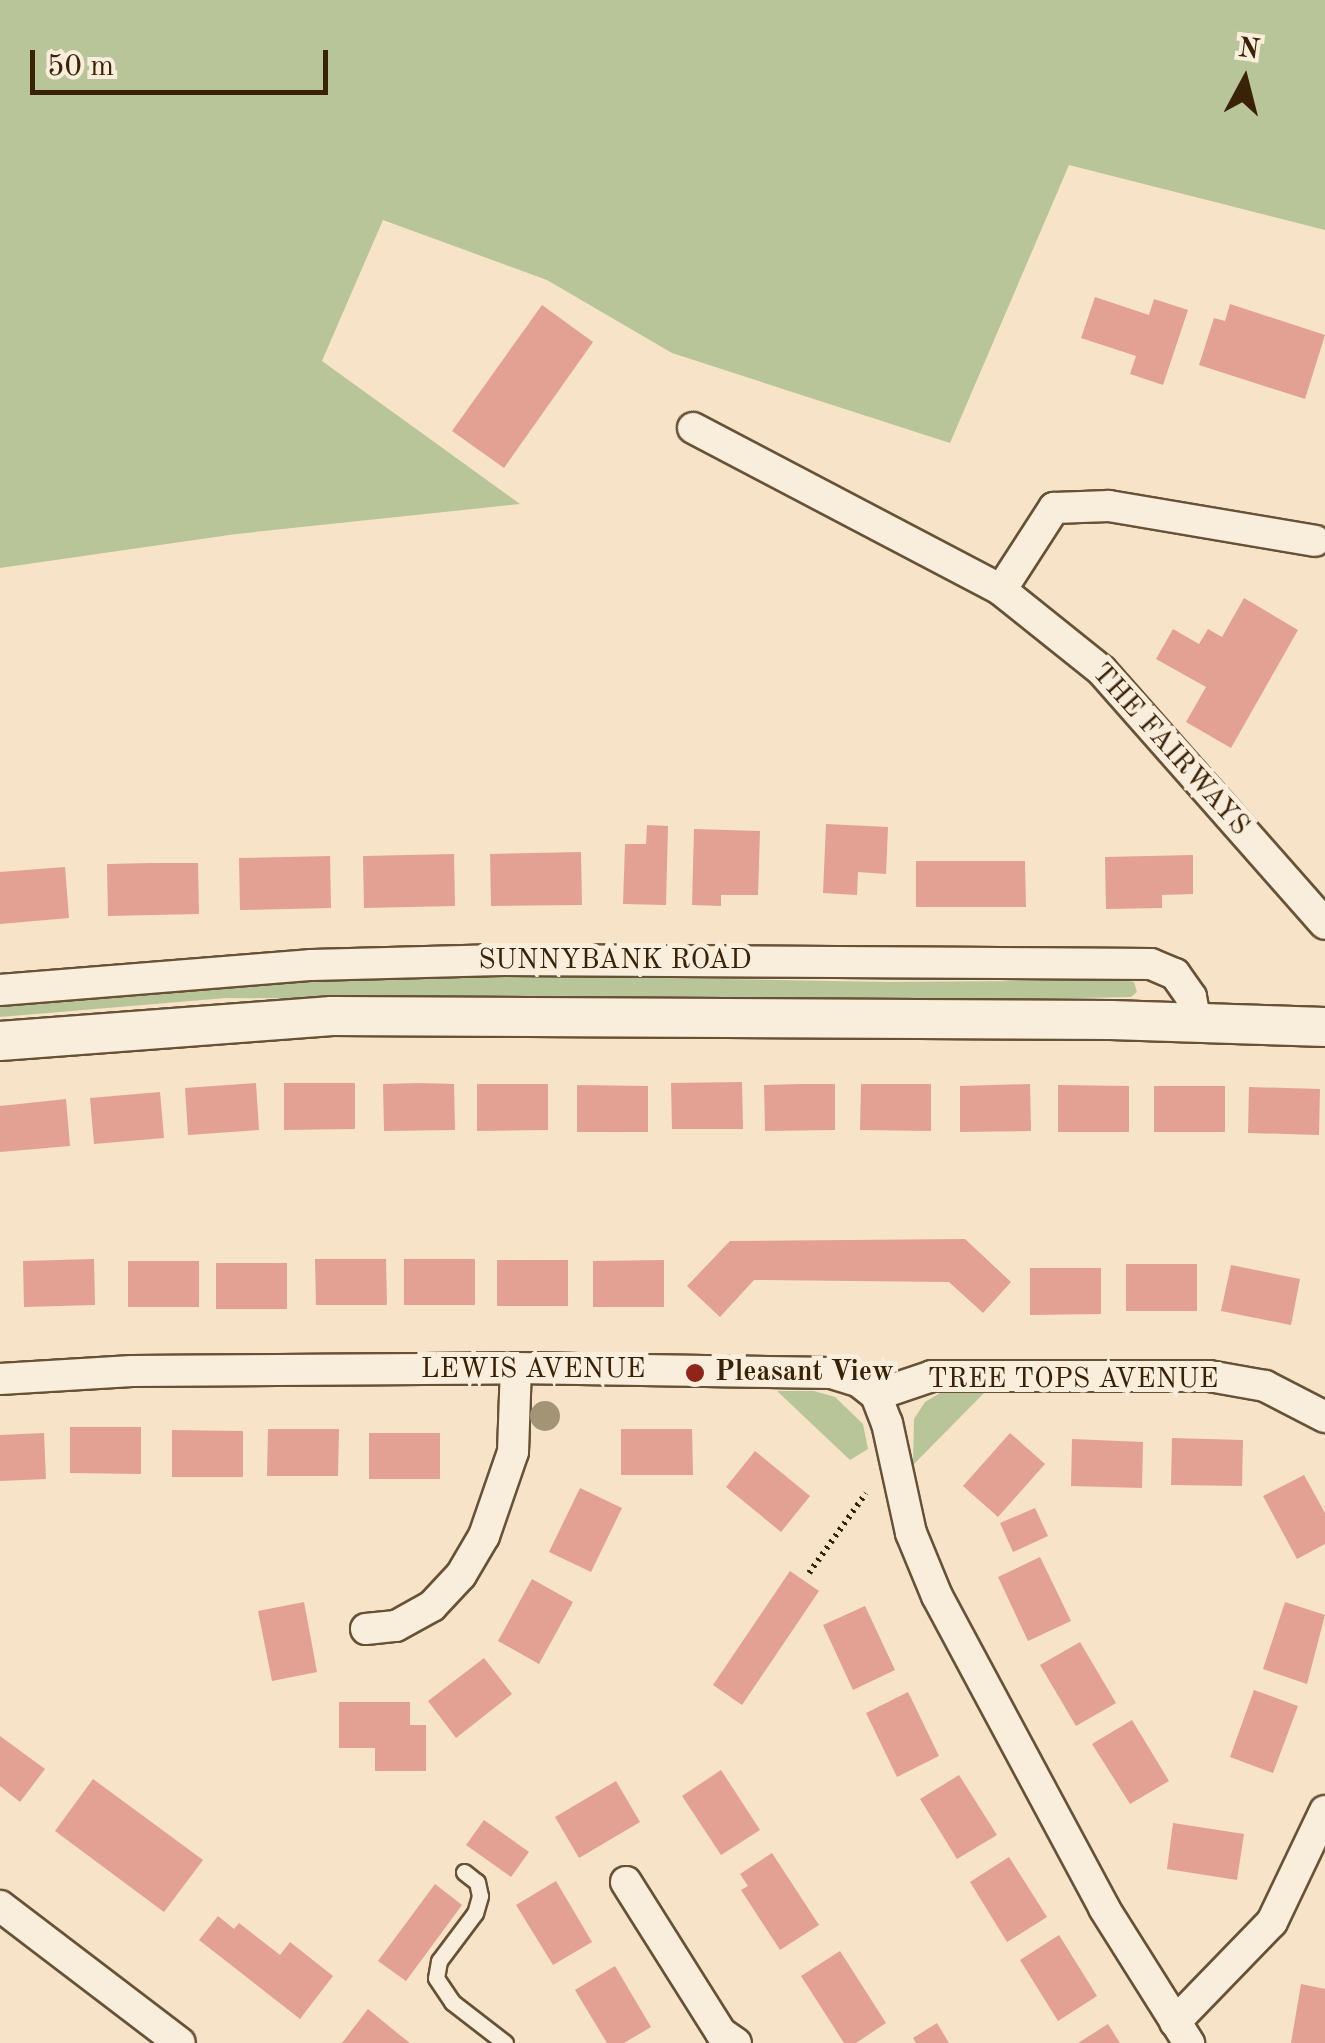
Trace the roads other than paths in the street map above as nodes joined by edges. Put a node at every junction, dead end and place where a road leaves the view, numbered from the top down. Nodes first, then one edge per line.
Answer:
1 (693, 428) dead end
2 (1316, 541) dead end
3 (1001, 590) junction
4 (1325, 924) edge
5 (0, 990) edge
6 (1196, 1022) junction
7 (1325, 1027) edge
8 (0, 1041) edge
9 (516, 1368) junction
10 (0, 1379) edge
11 (876, 1395) junction
12 (1325, 1417) edge
13 (366, 1628) dead end
14 (1325, 1812) edge
15 (464, 1872) dead end
16 (626, 1882) dead end
17 (0, 1906) edge
18 (1182, 2032) edge
19 (723, 2040) edge
20 (180, 2043) edge
21 (505, 2043) edge

1 - 3 street, THE FAIRWAYS
2 - 3 street
3 - 4 street, THE FAIRWAYS
5 - 6 street, SUNNYBANK ROAD
6 - 7 street, SUNNYBANK ROAD
6 - 8 street, SUNNYBANK ROAD
9 - 10 street, LEWIS AVENUE
9 - 11 street, LEWIS AVENUE
9 - 13 street
11 - 12 street, TREE TOPS AVENUE
11 - 18 street
14 - 18 street
15 - 21 lane
16 - 19 street
17 - 20 street

